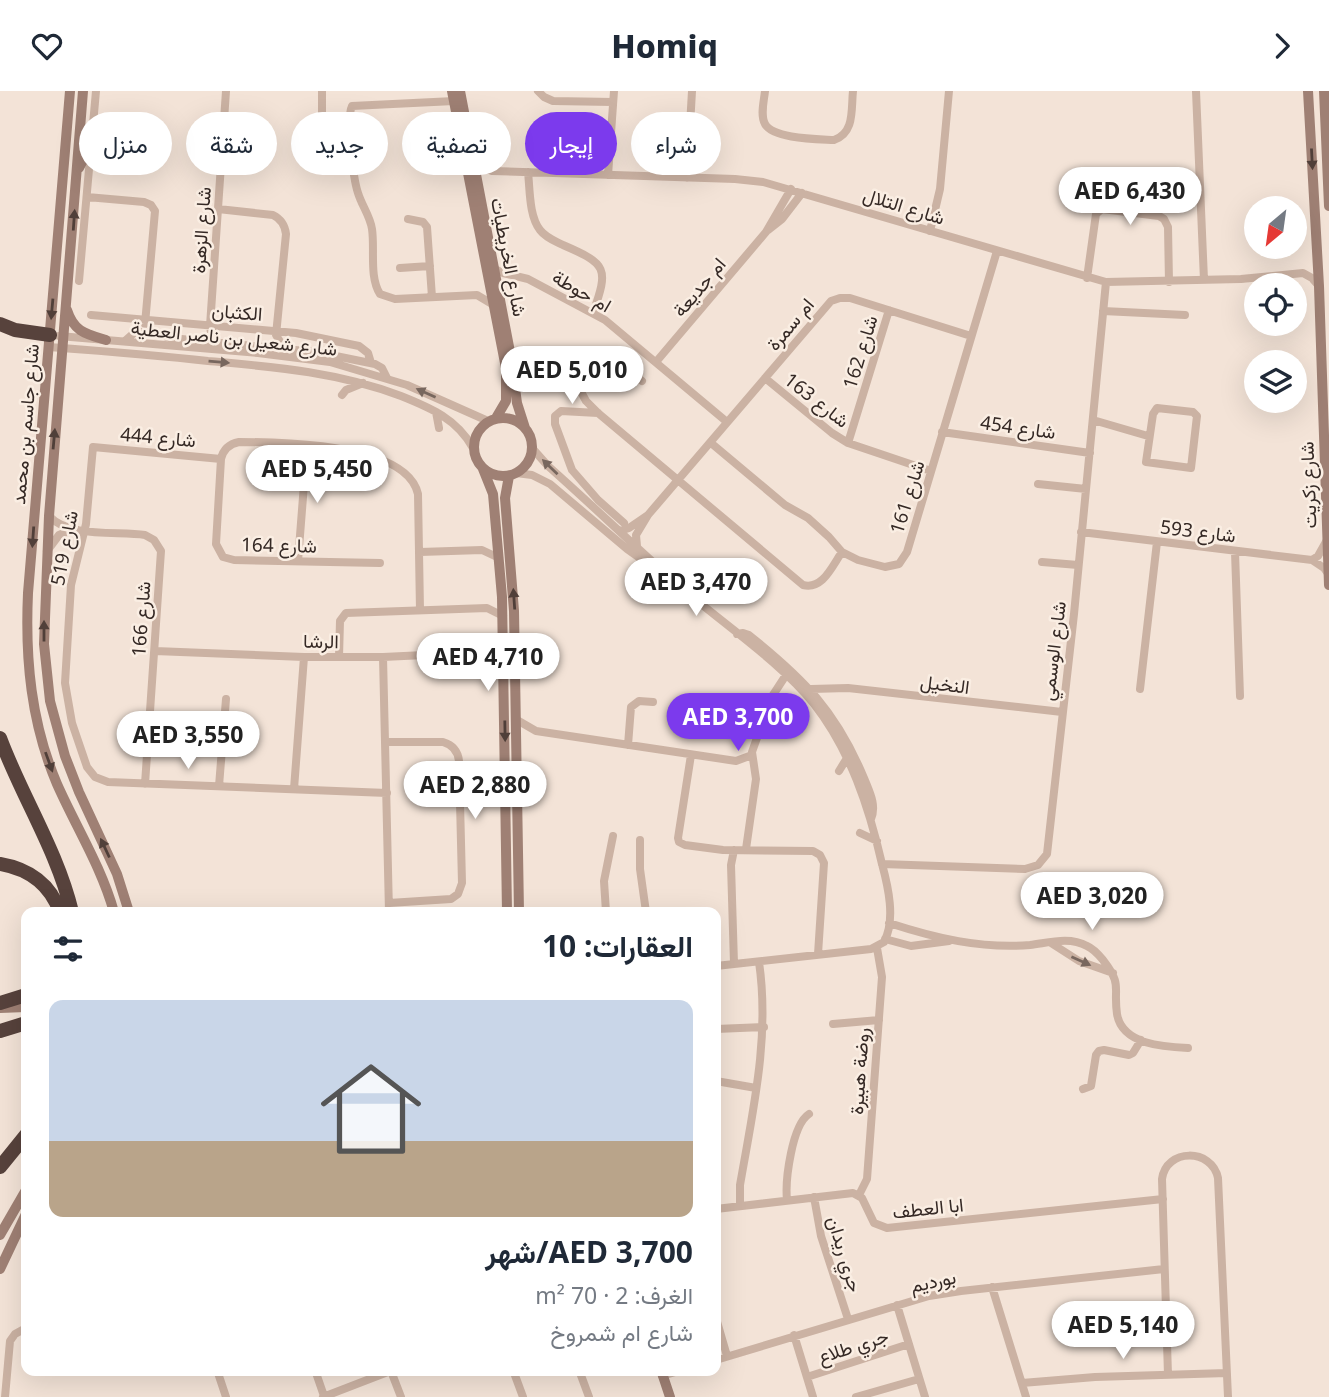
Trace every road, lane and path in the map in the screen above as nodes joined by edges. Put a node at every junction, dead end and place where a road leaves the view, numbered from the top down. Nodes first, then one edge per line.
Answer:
1 (69, 91) edge
2 (83, 91) edge
3 (96, 91) edge
4 (226, 91) edge
5 (322, 91) edge
6 (538, 91) edge
7 (614, 91) edge
8 (692, 91) edge
9 (765, 91) edge
10 (853, 91) edge
11 (949, 91) edge
12 (1196, 91) edge
13 (1308, 91) edge
14 (1324, 91) edge
15 (455, 94) edge
16 (613, 102) junction
17 (94, 112) edge
18 (320, 112) edge
19 (350, 112) edge
20 (460, 112) edge
21 (612, 112) edge
22 (79, 166) edge
23 (77, 170) junction
24 (89, 175) edge
25 (355, 175) edge
26 (476, 175) edge
27 (484, 175) edge
28 (528, 175) edge
29 (608, 175) edge
30 (687, 178) junction
31 (477, 183) junction
32 (791, 189) junction
33 (802, 193) junction
34 (87, 197) junction
35 (1329, 206) edge
36 (218, 209) junction
37 (408, 219) dead end
38 (930, 231) junction
39 (766, 232) junction
40 (997, 251) junction
41 (1317, 258) junction
42 (430, 267) junction
43 (400, 268) dead end
44 (493, 268) junction
45 (1303, 273) edge
46 (514, 275) junction
47 (1307, 275) edge
48 (1244, 277) edge
49 (1087, 278) junction
50 (1204, 280) junction
51 (79, 281) dead end
52 (1106, 282) junction
53 (1169, 282) junction
54 (1319, 286) junction
55 (493, 287) junction
56 (477, 295) junction
57 (432, 297) junction
58 (492, 304) junction
59 (66, 309) junction
60 (889, 310) junction
61 (1103, 311) junction
62 (593, 313) junction
63 (91, 315) dead end
64 (1185, 315) dead end
65 (146, 321) junction
66 (0, 324) edge
67 (210, 328) junction
68 (139, 331) junction
69 (153, 333) junction
70 (276, 333) junction
71 (971, 336) junction
72 (106, 340) junction
73 (200, 340) junction
74 (56, 341) junction
75 (125, 341) junction
76 (217, 341) junction
77 (266, 345) junction
78 (284, 348) junction
79 (656, 362) junction
80 (371, 363) junction
81 (387, 377) junction
82 (765, 378) junction
83 (642, 381) dead end
84 (364, 383) junction
85 (342, 395) dead end
86 (436, 412) junction
87 (598, 413) junction
88 (492, 420) junction
89 (1093, 420) junction
90 (727, 422) junction
91 (525, 428) junction
92 (439, 429) dead end
93 (943, 432) junction
94 (1148, 436) junction
95 (711, 443) junction
96 (848, 443) junction
97 (307, 446) junction
98 (93, 447) joint
99 (473, 447) junction
100 (532, 447) junction
101 (1090, 453) junction
102 (221, 459) junction
103 (483, 469) junction
104 (931, 471) junction
105 (513, 475) junction
106 (578, 479) junction
107 (678, 480) junction
108 (1038, 484) dead end
109 (571, 487) junction
110 (1086, 489) junction
111 (608, 514) junction
112 (648, 515) junction
113 (48, 516) junction
114 (622, 527) junction
115 (73, 529) junction
116 (85, 530) junction
117 (1081, 531) junction
118 (497, 538) junction
119 (1327, 540) junction
120 (1157, 542) junction
121 (637, 546) junction
122 (482, 550) junction
123 (420, 552) junction
124 (842, 552) junction
125 (1235, 552) junction
126 (46, 553) junction
127 (499, 558) junction
128 (1312, 560) junction
129 (298, 561) junction
130 (1042, 562) dead end
131 (380, 563) dead end
132 (1078, 565) junction
133 (1329, 575) edge
134 (672, 580) junction
135 (1329, 585) edge
136 (714, 592) dead end
137 (502, 597) junction
138 (702, 605) junction
139 (487, 608) junction
140 (420, 610) junction
141 (503, 616) junction
142 (740, 636) junction
143 (503, 641) junction
144 (729, 641) dead end
145 (155, 651) junction
146 (487, 652) junction
147 (304, 657) junction
148 (339, 657) junction
149 (383, 657) junction
150 (504, 661) junction
151 (786, 675) junction
152 (811, 689) junction
153 (825, 689) junction
154 (1140, 689) dead end
155 (1240, 696) dead end
156 (226, 699) dead end
157 (653, 702) dead end
158 (817, 702) junction
159 (1062, 712) junction
160 (517, 720) junction
161 (536, 731) junction
162 (0, 738) edge
163 (387, 743) junction
164 (518, 743) junction
165 (628, 745) junction
166 (691, 755) junction
167 (752, 755) junction
168 (847, 758) junction
169 (839, 771) dead end
170 (505, 778) junction
171 (518, 778) junction
172 (145, 784) junction
173 (219, 786) junction
174 (294, 789) junction
175 (387, 793) junction
176 (871, 820) junction
177 (506, 827) junction
178 (518, 827) junction
179 (860, 833) dead end
180 (613, 837) dead end
181 (640, 840) dead end
182 (877, 841) junction
183 (746, 849) junction
184 (734, 850) junction
185 (519, 851) junction
186 (506, 852) junction
187 (0, 864) edge
188 (882, 864) junction
189 (887, 882) junction
190 (875, 885) dead end
191 (58, 907) edge
192 (70, 907) edge
193 (112, 907) edge
194 (128, 907) edge
195 (389, 907) edge
196 (507, 907) edge
197 (526, 907) edge
198 (606, 907) edge
199 (645, 907) edge
200 (889, 912) junction
201 (879, 913) dead end
202 (889, 923) junction
203 (885, 939) junction
204 (951, 940) junction
205 (1051, 943) junction
206 (877, 947) junction
207 (818, 954) junction
208 (759, 962) junction
209 (734, 964) junction
210 (721, 965) edge
211 (1113, 973) junction
212 (21, 997) edge
213 (0, 1005) edge
214 (21, 1007) edge
215 (879, 1020) junction
216 (0, 1023) edge
217 (21, 1023) edge
218 (833, 1024) dead end
219 (21, 1025) edge
220 (764, 1027) junction
221 (721, 1029) edge
222 (0, 1031) edge
223 (1140, 1040) junction
224 (1188, 1048) dead end
225 (721, 1082) edge
226 (756, 1088) junction
227 (1083, 1089) dead end
228 (809, 1114) dead end
229 (21, 1141) edge
230 (0, 1167) edge
231 (859, 1195) junction
232 (814, 1198) junction
233 (21, 1199) edge
234 (1163, 1199) junction
235 (787, 1200) junction
236 (740, 1205) junction
237 (721, 1208) edge
238 (21, 1225) edge
239 (0, 1235) edge
240 (0, 1269) edge
241 (1164, 1269) junction
242 (992, 1287) junction
243 (897, 1305) junction
244 (848, 1319) junction
245 (21, 1330) edge
246 (721, 1335) edge
247 (794, 1335) junction
248 (909, 1345) junction
249 (727, 1356) junction
250 (721, 1358) edge
251 (1227, 1373) junction
252 (1168, 1375) junction
253 (219, 1376) edge
254 (317, 1376) edge
255 (379, 1376) edge
256 (394, 1376) edge
257 (515, 1376) edge
258 (581, 1376) edge
259 (662, 1376) edge
260 (807, 1377) junction
261 (919, 1379) junction
262 (1021, 1383) junction
263 (5, 1397) edge
264 (226, 1397) edge
265 (324, 1397) edge
266 (401, 1397) edge
267 (523, 1397) edge
268 (589, 1397) edge
269 (670, 1397) edge
270 (813, 1397) edge
271 (856, 1397) edge
272 (925, 1397) edge
273 (1026, 1397) edge
274 (1228, 1397) edge

1 -> 74 street, شارع جاسم بن محمد
2 - 23 street, شارع جاسم بن محمد
3 - 17 street
4 - 36 street, شارع الزهرة
5 - 18 street
6 - 16 street
7 - 16 street
8 - 30 street
9 - 10 street
11 - 38 street
12 - 50 street
13 -> 41 street, شارع زكريت
14 - 35 street
15 - 19 street
15 - 20 street, شارع الخريطيات
15 - 55 street, شارع الخريطيات
16 - 21 street
22 - 23 street
59 -> 23 street, شارع جاسم بن محمد
24 - 34 street
25 - 57 street
26 - 31 street, شارع الخريطيات
27 - 31 street
28 - 62 street
29 - 30 street, شارع التلال
30 - 32 street, شارع التلال
31 - 44 street, شارع الخريطيات
32 - 33 street, شارع التلال
32 - 39 street, ام جديعة
33 - 38 street, شارع التلال
33 - 39 street, ام جديعة
34 - 51 street
34 - 65 street
36 - 67 street, شارع الزهرة
36 - 70 street
37 - 42 street
38 - 40 street, شارع التلال
39 - 79 street, ام جديعة
40 - 49 street, شارع التلال
40 - 71 street
41 - 45 street
41 - 54 street, شارع زكريت
42 - 43 street
42 - 57 street
44 - 46 street, ام حوطة
44 - 55 street, شارع الخريطيات
46 - 55 street
46 - 62 street, ام حوطة
47 - 54 street
48 - 50 street, شارع التلال
49 - 52 street, شارع التلال
49 - 53 street
50 - 53 street, شارع التلال
52 - 53 street, شارع التلال
52 - 61 street, شارع الوسمي
54 - 119 street, شارع زكريت
55 - 56 street
55 - 58 street, شارع الخريطيات
55 - 91 street, شارع الخريطيات
56 - 57 street
56 - 58 street
58 - 88 street, شارع الخريطيات
59 - 72 street
59 - 74 street, شارع جاسم بن محمد
60 - 71 street, ام سمرة
60 - 82 street, ام سمرة
60 - 96 street, شارع 162
61 - 64 street
61 - 89 street, شارع الوسمي
62 - 79 street, ام حوطة
63 - 65 street, الكثبان
65 - 67 street, الكثبان
65 - 68 street
65 - 69 street
66 - 74 highway
67 - 70 street, الكثبان
67 - 73 street
67 - 76 street
68 - 69 street
68 - 75 street
69 - 73 street
70 - 77 street
70 - 78 street
70 - 80 street, الكثبان
71 - 93 street, شارع 161
72 - 74 street, شارع شعيل بن ناصر العطية
72 - 75 street, شارع شعيل بن ناصر العطية
73 - 76 street
74 -> 84 street, شارع شعيل بن ناصر العطية
113 -> 74 street, شارع جاسم بن محمد
74 -> 193 street, شارع جاسم بن محمد
75 - 81 street, شارع شعيل بن ناصر العطية
76 - 77 street
77 - 78 street
78 - 80 street
79 - 90 street, ام حوطة
80 - 81 street, الكثبان
88 -> 81 street, شارع شعيل بن ناصر العطية
82 - 90 street, ام سمرة
82 - 96 street, شارع 163
83 - 87 street
84 - 85 street
84 - 86 street, شارع شعيل بن ناصر العطية
86 - 92 street
86 - 99 street, شارع شعيل بن ناصر العطية
87 - 106 street
87 - 107 street
88 - 91 street
88 - 99 street
89 - 94 street
89 - 101 street, شارع الوسمي
90 - 95 street, ام سمرة
91 - 100 street
93 - 101 street, شارع 454
93 - 104 street, شارع 161
94 - 94 street
95 - 107 street, ام سمرة
95 - 124 street, شارع 161
96 - 104 street, شارع 163
97 - 102 street
97 - 123 street
97 - 129 street
98 - 102 street, شارع 444
98 - 116 street, شارع 519
99 - 103 street
100 - 105 street
109 -> 100 street
101 - 110 street, شارع الوسمي
102 - 129 street, شارع 164
103 - 105 street
103 - 118 street
104 - 124 street, شارع 161
105 - 134 street
160 -> 105 street
106 - 109 street
106 - 111 street
107 - 112 street, ام سمرة
107 - 124 street
108 - 110 street
109 - 111 street
110 - 117 street, شارع الوسمي
111 - 114 street
112 - 114 street, ام سمرة
112 - 121 street, ام سمرة
113 - 115 street, شارع 166
113 - 126 street, شارع جاسم بن محمد
114 - 121 street
115 - 116 street, شارع 166
115 - 126 street
116 - 145 street, شارع 166
116 - 172 street, شارع 519
117 - 120 street, شارع 593
117 - 132 street, شارع الوسمي
118 - 122 street
118 - 127 street
119 - 128 street
119 - 133 street, شارع زكريت
120 - 125 street, شارع 593
120 - 154 street
121 - 134 street
122 - 123 street
122 - 127 street
123 - 140 street
125 - 128 street, شارع 593
125 - 155 street
194 -> 126 street, شارع جاسم بن محمد
127 - 137 street
128 - 133 street
129 - 131 street, شارع 164
130 - 132 street
132 - 159 street, شارع الوسمي
133 - 135 street, شارع زكريت
134 - 138 street
136 - 138 street
137 - 139 street
137 - 141 street
138 - 142 street
139 - 140 street
139 - 141 street
140 - 148 street
141 - 143 street
142 - 144 street
142 - 151 street
142 - 152 street
143 - 146 street
143 - 150 street
145 - 147 street, الرشا
145 - 172 street, شارع 166
146 - 149 street, الرشا
146 - 150 street
147 - 148 street, الرشا
147 - 174 street
148 - 149 street, الرشا
149 - 163 street
150 -> 170 street
151 - 158 street
151 - 167 street
152 - 153 street, النخيل
152 - 158 street
153 - 158 street
153 - 159 street, النخيل
156 - 173 street
157 - 165 street
158 - 168 street
158 - 176 street
159 - 188 street, شارع الوسمي
160 - 161 street
160 - 164 street
161 - 164 street
161 - 165 street
162 - 192 highway
163 - 175 street
163 - 195 street
164 - 171 street
165 - 166 street
166 - 167 street
166 - 184 street
167 - 183 street
168 - 169 street
168 - 176 street
170 - 171 street
170 - 177 street
171 - 178 street
172 - 173 street, شارع 519
173 - 174 street, شارع 519
174 - 175 street, شارع 519
175 - 195 street
176 - 182 street
177 - 178 street
177 - 186 street
178 - 185 street
179 - 182 street
180 - 198 street
181 - 199 street
182 - 188 street
183 - 184 street
183 - 207 street
184 - 209 street
185 - 186 street
185 - 197 street
186 - 196 street
187 - 191 highway
188 - 189 street
189 - 190 street
189 - 200 street
200 - 201 street
200 - 202 street
202 - 203 street
202 - 204 street
203 - 204 street
203 - 206 street
204 - 205 street
205 -> 211 street
205 - 211 street
206 - 207 street
206 - 215 street, روضة هبيرة
207 - 208 street
208 - 209 street
208 - 220 street
209 - 210 street
211 - 223 street
212 - 213 highway
213 - 214 street
215 - 218 street
215 - 231 street, روضة هبيرة
216 - 217 street
219 - 222 highway
220 - 221 street
220 - 226 street
223 - 224 street
223 - 227 street
225 - 226 street
226 - 236 street
228 - 235 street
229 - 230 highway
231 - 232 street
231 - 234 street, ابا العطف
232 - 235 street
232 - 244 street, جري ريدان
233 - 239 street
234 - 241 street
234 - 251 street
235 - 236 street
236 - 237 street
238 - 240 street
241 - 242 street, بورديم
241 - 252 street
242 - 243 street, بورديم
242 - 262 street
243 - 244 street, بورديم
243 - 248 street
244 - 247 street, بورديم
245 - 263 street
246 - 249 street
247 - 249 street, بورديم
247 - 260 street
248 - 260 street, جري طلاع
248 - 261 street
249 - 250 street, بورديم
251 - 252 street
251 - 274 street
252 - 262 street
253 - 264 street
254 - 265 street
255 - 265 street
256 - 266 street
257 - 267 street
258 - 268 street
259 - 269 street
260 - 270 street
261 - 271 street
261 - 272 street
262 - 273 street

